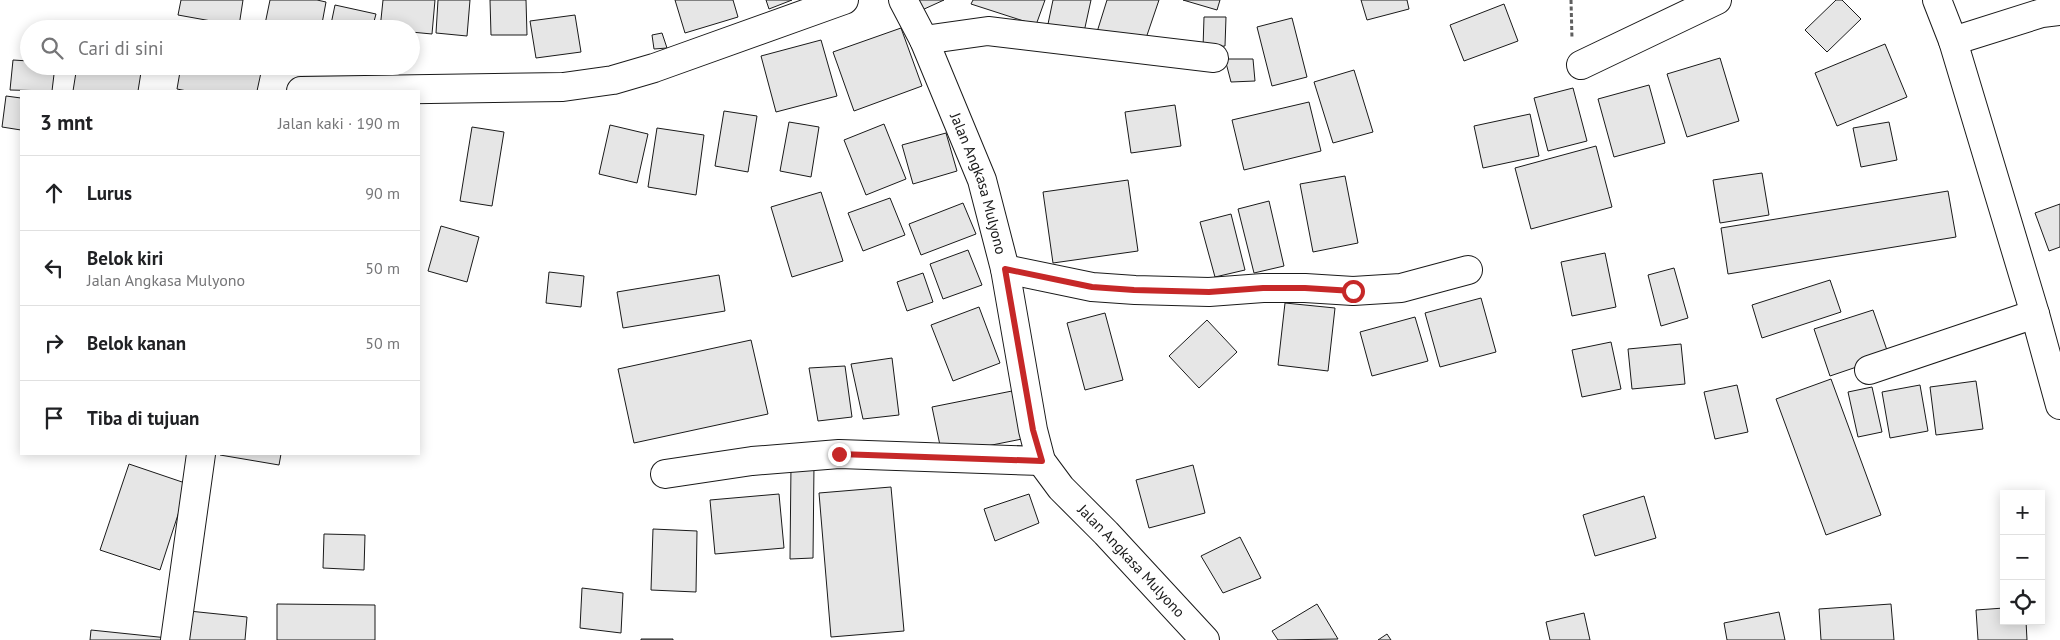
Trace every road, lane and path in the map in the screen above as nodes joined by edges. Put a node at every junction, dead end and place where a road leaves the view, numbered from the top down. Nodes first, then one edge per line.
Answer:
1 (844, 0) edge
2 (903, 0) edge
3 (1571, 0) edge
4 (1717, 0) edge
5 (1938, 0) edge
6 (2060, 10) edge
7 (924, 40) junction
8 (1952, 41) junction
9 (1214, 58) dead end
10 (1581, 65) joint
11 (388, 90) edge
12 (1005, 269) junction
13 (1468, 270) dead end
14 (2035, 314) junction
15 (1869, 370) dead end
16 (2060, 405) edge
17 (201, 455) edge
18 (1042, 461) junction
19 (665, 474) dead end
20 (175, 640) edge
21 (1205, 640) edge

1 - 11 street
2 - 7 street, Jalan Angkasa Mulyono
3 - 10 path
4 - 10 street
5 - 8 street
6 - 8 street
7 - 9 street
7 - 12 street, Jalan Angkasa Mulyono
8 - 14 street
12 - 13 street
12 - 18 street, Jalan Angkasa Mulyono
14 - 15 street
14 - 16 street
17 - 20 street
18 - 19 street
18 - 21 street, Jalan Angkasa Mulyono

